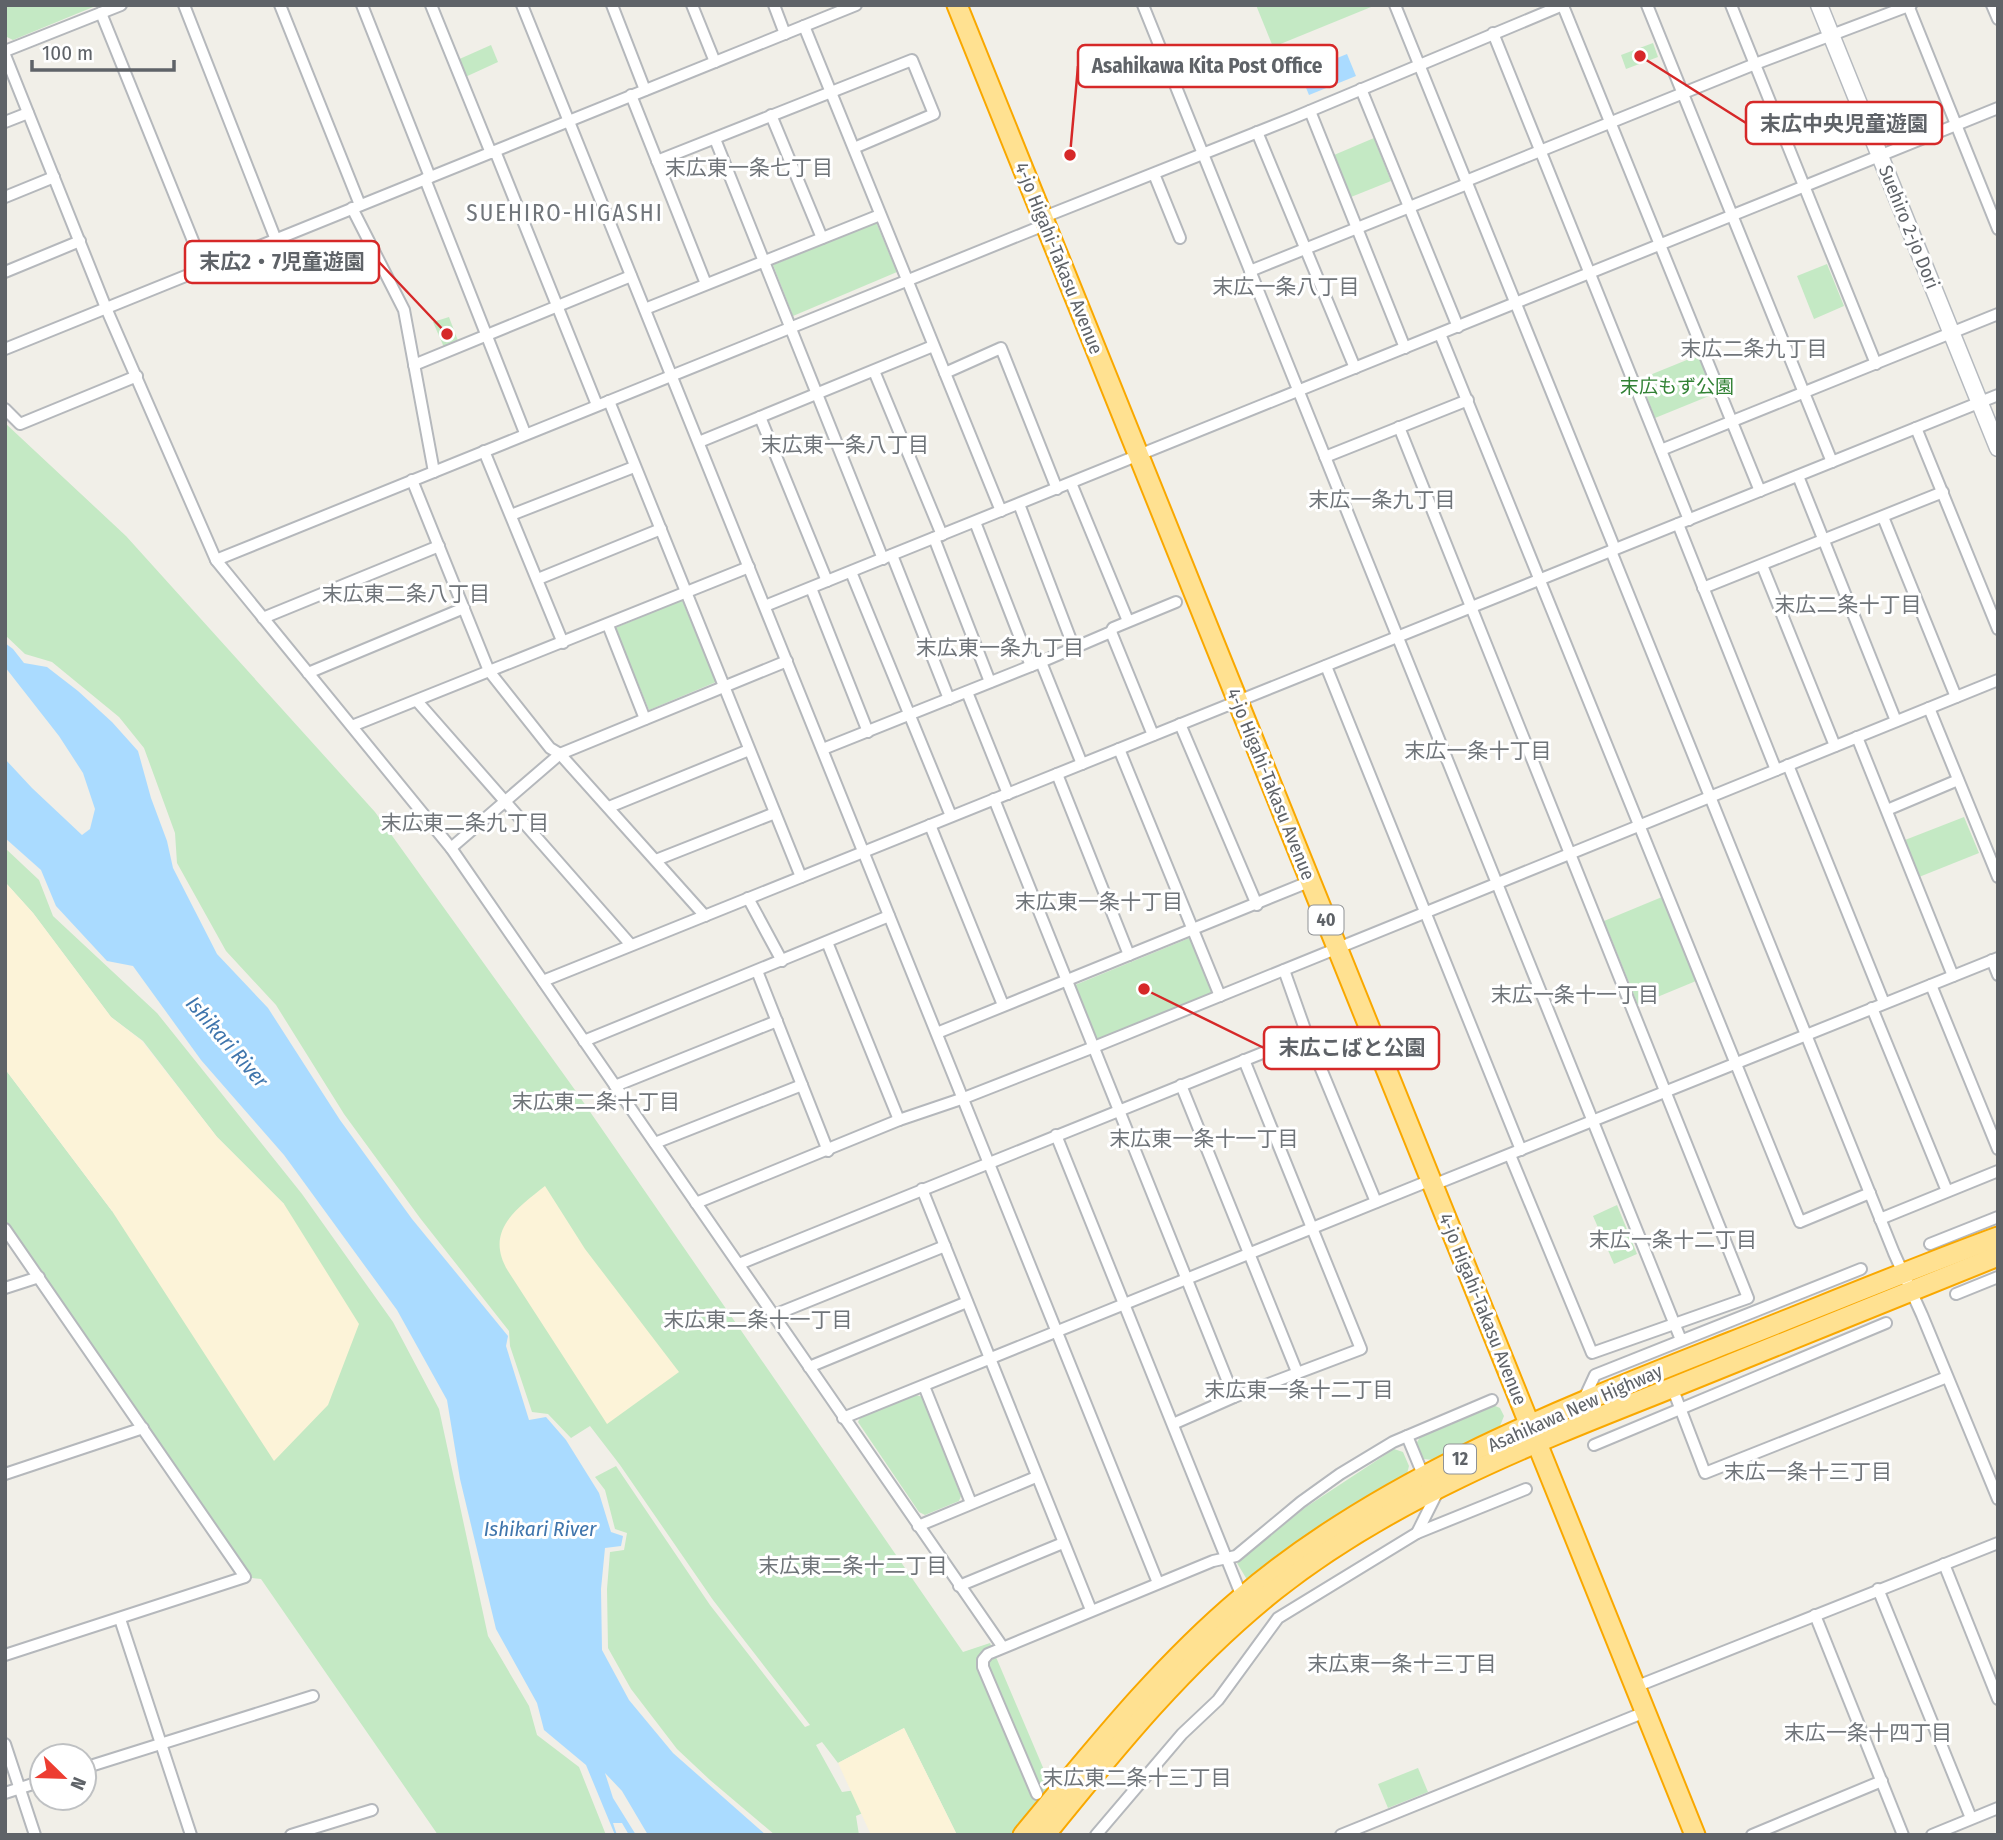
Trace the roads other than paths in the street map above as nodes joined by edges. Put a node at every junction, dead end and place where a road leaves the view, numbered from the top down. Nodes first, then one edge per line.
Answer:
1 (121, 5) edge
2 (184, 5) edge
3 (280, 5) edge
4 (362, 5) edge
5 (431, 5) edge
6 (522, 5) edge
7 (612, 5) edge
8 (692, 5) edge
9 (774, 5) edge
10 (856, 5) edge
11 (957, 5) edge
12 (1143, 5) edge
13 (1395, 5) edge
14 (1563, 5) edge
15 (1647, 5) edge
16 (1731, 5) edge
17 (1819, 5) edge
18 (1992, 5) edge
19 (1909, 6) edge
20 (101, 13) junction
21 (1998, 19) edge
22 (804, 26) junction
23 (1493, 33) junction
24 (785, 34) junction
25 (1831, 36) junction
26 (5, 53) edge
27 (715, 62) junction
28 (1419, 64) junction
29 (1755, 64) junction
30 (1361, 89) junction
31 (645, 90) junction
32 (830, 91) junction
33 (1682, 93) junction
34 (631, 95) junction
35 (1998, 108) edge
36 (1310, 111) junction
37 (28, 113) junction
38 (771, 116) junction
39 (569, 120) junction
40 (5, 122) edge
41 (1610, 122) junction
42 (1956, 125) junction
43 (1257, 132) junction
44 (715, 139) junction
45 (854, 148) junction
46 (1541, 151) junction
47 (493, 152) junction
48 (1203, 154) junction
49 (1880, 156) junction
50 (657, 161) junction
51 (1154, 174) junction
52 (54, 177) junction
53 (427, 178) junction
54 (1467, 182) junction
55 (1804, 186) junction
56 (5, 197) edge
57 (356, 207) junction
58 (1409, 207) junction
59 (880, 215) junction
60 (1731, 216) junction
61 (1045, 221) junction
62 (1358, 228) junction
63 (1998, 229) edge
64 (822, 237) junction
65 (1180, 238) dead end
66 (276, 240) junction
67 (80, 241) junction
68 (1660, 244) junction
69 (1305, 248) junction
70 (764, 261) junction
71 (204, 268) junction
72 (1250, 271) junction
73 (5, 272) edge
74 (1590, 272) junction
75 (631, 276) junction
76 (907, 281) junction
77 (706, 285) junction
78 (1515, 303) junction
79 (557, 306) junction
80 (106, 308) junction
81 (645, 309) junction
82 (1998, 314) edge
83 (790, 327) junction
84 (1458, 327) junction
85 (1952, 333) junction
86 (1440, 334) junction
87 (488, 335) junction
88 (933, 346) junction
89 (1405, 348) junction
90 (5, 349) edge
91 (1876, 364) junction
92 (414, 365) junction
93 (1355, 369) junction
94 (874, 371) junction
95 (944, 373) junction
96 (136, 376) junction
97 (671, 376) junction
98 (1299, 391) junction
99 (1803, 392) junction
100 (818, 393) junction
101 (1998, 396) edge
102 (1468, 400) junction
103 (609, 401) junction
104 (1979, 403) junction
105 (597, 405) junction
106 (5, 410) edge
107 (760, 417) junction
108 (1731, 421) junction
109 (1398, 427) junction
110 (1916, 428) junction
111 (525, 433) junction
112 (699, 442) junction
113 (1998, 448) edge
114 (1661, 450) junction
115 (484, 451) junction
116 (1138, 456) junction
117 (1325, 457) junction
118 (1832, 462) junction
119 (634, 467) junction
120 (434, 472) junction
121 (1798, 476) junction
122 (412, 480) junction
123 (1071, 483) junction
124 (1057, 489) junction
125 (1760, 491) junction
126 (1943, 492) junction
127 (1019, 504) junction
128 (1001, 511) junction
129 (512, 515) junction
130 (1883, 517) junction
131 (975, 522) junction
132 (1684, 522) junction
133 (660, 529) junction
134 (938, 536) junction
135 (1823, 540) junction
136 (439, 546) junction
137 (1613, 550) junction
138 (888, 557) junction
139 (216, 560) junction
140 (1762, 565) junction
141 (749, 567) junction
142 (851, 572) junction
143 (538, 579) junction
144 (1540, 580) junction
145 (827, 582) junction
146 (811, 588) junction
147 (1703, 588) junction
148 (687, 592) junction
149 (1176, 602) dead end
150 (765, 606) junction
151 (464, 608) junction
152 (1470, 608) junction
153 (263, 618) junction
154 (1128, 621) junction
155 (608, 625) junction
156 (1998, 629) edge
157 (1111, 632) junction
158 (1397, 637) junction
159 (562, 643) junction
160 (1074, 648) junction
161 (787, 661) junction
162 (1036, 664) junction
163 (1326, 666) junction
164 (489, 671) junction
165 (308, 673) junction
166 (1998, 680) edge
167 (990, 682) junction
168 (724, 687) junction
169 (967, 692) junction
170 (1956, 696) junction
171 (949, 699) junction
172 (417, 701) junction
173 (1238, 701) junction
174 (1929, 708) junction
175 (908, 715) junction
176 (645, 719) junction
177 (1896, 721) junction
178 (1180, 724) junction
179 (352, 726) junction
180 (868, 732) junction
181 (1153, 735) junction
182 (1857, 737) junction
183 (1835, 746) junction
184 (823, 749) junction
185 (1119, 749) junction
186 (749, 750) junction
187 (560, 754) junction
188 (1082, 764) junction
189 (1788, 765) junction
190 (1776, 770) junction
191 (1057, 774) junction
192 (1958, 780) junction
193 (1008, 793) junction
194 (1711, 796) junction
195 (994, 799) junction
196 (505, 801) junction
197 (609, 807) junction
198 (1887, 810) junction
199 (775, 813) junction
200 (951, 816) junction
201 (930, 825) junction
202 (1640, 825) junction
203 (451, 848) junction
204 (863, 851) junction
205 (1570, 855) junction
206 (656, 860) junction
207 (801, 877) junction
208 (1998, 877) edge
209 (1311, 881) junction
210 (1496, 883) junction
211 (748, 898) junction
212 (1257, 905) junction
213 (1424, 911) junction
214 (705, 916) junction
215 (889, 916) junction
216 (1192, 930) junction
217 (827, 942) junction
218 (631, 945) junction
219 (1338, 949) junction
220 (1129, 955) junction
221 (1995, 959) edge
222 (782, 961) junction
223 (1284, 970) junction
224 (757, 971) junction
225 (1998, 975) edge
226 (1953, 976) junction
227 (543, 981) junction
228 (1066, 981) junction
229 (1931, 985) junction
230 (1220, 996) junction
231 (1884, 1003) junction
232 (1003, 1005) junction
233 (1872, 1008) junction
234 (777, 1021) junction
235 (937, 1033) junction
236 (1307, 1035) junction
237 (1807, 1035) junction
238 (584, 1041) junction
239 (1094, 1047) junction
240 (1244, 1060) junction
241 (1735, 1063) junction
242 (802, 1085) junction
243 (1181, 1085) junction
244 (615, 1086) junction
245 (1665, 1091) junction
246 (964, 1098) junction
247 (1118, 1111) junction
248 (899, 1121) junction
249 (1593, 1121) junction
250 (1056, 1136) junction
251 (655, 1143) junction
252 (1998, 1149) edge
253 (828, 1151) junction
254 (1516, 1152) junction
255 (989, 1163) junction
256 (1998, 1171) edge
257 (1432, 1183) junction
258 (922, 1189) junction
259 (1947, 1191) junction
260 (1870, 1193) junction
261 (1376, 1202) junction
262 (696, 1203) junction
263 (1998, 1217) edge
264 (1880, 1219) junction
265 (1312, 1227) junction
266 (5, 1229) edge
267 (1998, 1237) edge
268 (1959, 1242) junction
269 (1930, 1244) dead end
270 (945, 1246) junction
271 (1250, 1252) junction
272 (1998, 1256) edge
273 (739, 1264) junction
274 (1861, 1269) dead end
275 (1903, 1273) junction
276 (39, 1277) junction
277 (1186, 1277) junction
278 (1998, 1277) edge
279 (5, 1288) edge
280 (1911, 1292) junction
281 (1956, 1294) dead end
282 (967, 1302) junction
283 (1123, 1304) junction
284 (774, 1315) junction
285 (1852, 1315) junction
286 (1886, 1323) dead end
287 (1675, 1324) junction
288 (1056, 1331) junction
289 (1860, 1334) junction
290 (1681, 1339) junction
291 (988, 1358) junction
292 (809, 1367) junction
293 (1297, 1372) junction
294 (1947, 1377) junction
295 (924, 1386) junction
296 (1672, 1387) junction
297 (1234, 1397) junction
298 (1492, 1400) dead end
299 (1583, 1401) junction
300 (1680, 1408) junction
301 (843, 1418) junction
302 (1173, 1424) junction
303 (143, 1428) junction
304 (1533, 1434) junction
305 (1407, 1436) junction
306 (1594, 1445) dead end
307 (5, 1474) edge
308 (1037, 1477) junction
309 (1432, 1482) junction
310 (1526, 1489) dead end
311 (1998, 1499) edge
312 (971, 1503) junction
313 (918, 1526) junction
314 (1417, 1533) junction
315 (1063, 1543) junction
316 (1998, 1543) edge
317 (1225, 1559) junction
318 (1944, 1564) junction
319 (1158, 1583) junction
320 (958, 1586) junction
321 (1878, 1589) junction
322 (1091, 1610) junction
323 (1815, 1615) junction
324 (1256, 1616) junction
325 (120, 1619) junction
326 (1002, 1646) junction
327 (5, 1655) edge
328 (1635, 1687) junction
329 (313, 1696) dead end
330 (1998, 1699) edge
331 (1645, 1712) junction
332 (162, 1743) junction
333 (5, 1744) edge
334 (98, 1764) edge
335 (1882, 1781) junction
336 (28, 1785) edge
337 (20, 1788) junction
338 (5, 1793) edge
339 (1037, 1794) dead end
340 (1998, 1808) edge
341 (372, 1810) dead end
342 (1971, 1818) junction
343 (34, 1835) edge
344 (191, 1835) edge
345 (291, 1835) edge
346 (1024, 1835) edge
347 (1045, 1835) edge
348 (1096, 1835) edge
349 (1341, 1835) edge
350 (1695, 1835) edge
351 (1752, 1835) edge
352 (1903, 1835) edge
353 (1931, 1835) edge

1 - 20 street
2 - 66 street
3 - 57 street
4 - 53 street
5 - 47 street
6 - 39 street
7 - 31 street
8 - 27 street
9 - 24 street
10 - 22 street
11 - 61 highway, 4-jo Higahi-Takasu Avenue / 40
12 - 48 street
13 - 28 street
14 - 23 street
14 - 41 street
15 - 33 street
16 - 29 street
17 - 25 street, Suehiro 2-jo Dori
18 - 21 street
19 - 25 street
19 - 42 street
20 - 26 street
20 - 71 street
22 - 24 street
22 - 32 street
23 - 28 street
23 - 46 street
24 - 27 street
25 - 29 street
25 - 49 street, Suehiro 2-jo Dori
26 - 37 street
27 - 31 street
28 - 30 street
28 - 54 street
29 - 33 street
29 - 55 street
30 - 36 street
30 - 58 street
31 - 34 street
32 - 38 street
32 - 45 street
32 - 45 street
33 - 41 street
33 - 60 street
34 - 39 street
34 - 50 street
35 - 42 street
36 - 43 street
36 - 62 street
37 - 40 street
37 - 52 street
38 - 44 street
38 - 64 street
39 - 47 street
39 - 75 street
41 - 46 street
41 - 68 street
42 - 49 street
42 - 63 street
43 - 48 street
43 - 69 street
44 - 50 street
44 - 70 street
45 - 59 street
46 - 54 street
46 - 74 street
47 - 53 street
47 - 79 street
48 - 51 street
48 - 72 street
49 - 55 street
49 - 85 street, Suehiro 2-jo Dori
50 - 77 street
51 - 61 street
51 - 65 street
52 - 56 street
52 - 67 street
53 - 57 street
53 - 87 street
54 - 58 street
54 - 78 street
55 - 60 street
55 - 91 street
57 - 66 street
57 - 92 street
58 - 62 street
58 - 84 street
59 - 64 street
59 - 76 street
60 - 68 street
60 - 99 street
61 - 76 street
61 - 116 highway, 4-jo Higahi-Takasu Avenue / 40
62 - 69 street
62 - 89 street
64 - 70 street
66 - 71 street
67 - 73 street
67 - 80 street
68 - 74 street
68 - 108 street
69 - 72 street
69 - 93 street
70 - 77 street
70 - 83 street
71 - 80 street
72 - 98 street
74 - 78 street
74 - 114 street
75 - 79 street
75 - 81 street
76 - 83 street
76 - 88 street
77 - 81 street
78 - 84 street
78 - 137 street
79 - 87 street
79 - 105 street
80 - 90 street
80 - 96 street
81 - 97 street
82 - 85 street
83 - 97 street
83 - 100 street
84 - 86 street
85 - 91 street
85 - 104 street, Suehiro 2-jo Dori
86 - 89 street
86 - 102 street
87 - 92 street
87 - 111 street
88 - 94 street
88 - 95 street
89 - 93 street
91 - 99 street
92 - 120 street
93 - 98 street
94 - 100 street
94 - 134 street
95 - 124 street
95 - 128 street
96 - 106 street
96 - 139 street
97 - 103 street
97 - 112 street
98 - 116 street
98 - 117 street
99 - 108 street
99 - 118 street
100 - 107 street
100 - 138 street
101 - 104 street
102 - 109 street
102 - 144 street
103 - 105 street
103 - 119 street
104 - 110 street
104 - 113 street, Suehiro 2-jo Dori
105 - 111 street
107 - 112 street
107 - 145 street
108 - 114 street
108 - 125 street
109 - 117 street
109 - 152 street
110 - 118 street
110 - 126 street
111 - 115 street
112 - 141 street
114 - 132 street
115 - 120 street
115 - 129 street
116 - 123 street
116 - 173 highway, 4-jo Higahi-Takasu Avenue / 40
117 - 158 street
118 - 121 street
119 - 129 street
119 - 133 street
120 - 122 street
121 - 125 street
121 - 135 street
122 - 136 street
122 - 139 street
123 - 124 street
123 - 154 street
124 - 127 street
125 - 132 street
126 - 130 street
126 - 156 street
127 - 128 street
127 - 160 street
128 - 131 street
129 - 143 street
130 - 135 street
130 - 170 street
131 - 134 street
131 - 162 street
132 - 137 street
132 - 147 street
133 - 143 street
133 - 148 street
134 - 138 street
134 - 167 street
135 - 140 street
135 - 177 street
136 - 151 street
136 - 153 street
137 - 144 street
137 - 194 street
138 - 142 street
138 - 171 street
139 - 153 street
140 - 147 street
140 - 183 street
141 - 148 street
141 - 150 street
142 - 145 street
142 - 175 street
143 - 159 street
144 - 152 street
144 - 202 street
145 - 146 street
146 - 150 street
146 - 180 street
147 - 190 street
148 - 155 street
148 - 168 street
149 - 154 street
150 - 161 street
151 - 164 street
151 - 165 street
152 - 158 street
152 - 205 street
153 - 165 street
154 - 157 street
155 - 159 street
155 - 176 street
157 - 160 street
157 - 181 street
158 - 163 street
158 - 210 street
159 - 164 street
160 - 162 street
161 - 168 street
161 - 184 street
162 - 167 street
162 - 188 street
163 - 173 street
163 - 213 street
164 - 172 street
164 - 187 street
165 - 179 street
166 - 170 street
167 - 169 street
168 - 176 street
168 - 186 street
169 - 171 street
169 - 193 street
170 - 174 street
171 - 175 street
172 - 179 street
172 - 196 street
173 - 178 street
173 - 209 highway, 4-jo Higahi-Takasu Avenue / 40
174 - 177 street
174 - 192 street
175 - 180 street
175 - 200 street
176 - 187 street
177 - 182 street
178 - 181 street
178 - 212 street
179 - 203 street
180 - 184 street
181 - 185 street
182 - 183 street
182 - 198 street
183 - 189 street
184 - 204 street
185 - 188 street
185 - 216 street
186 - 197 street
186 - 199 street
187 - 196 street
187 - 197 street
188 - 191 street
189 - 190 street
189 - 231 street
190 - 194 street
191 - 193 street
191 - 220 street
192 - 198 street
192 - 208 street
193 - 195 street
194 - 202 street
194 - 237 street
195 - 200 street
195 - 228 street
196 - 203 street
196 - 218 street
197 - 206 street
198 - 226 street
199 - 206 street
199 - 207 street
200 - 201 street
201 - 204 street
201 - 232 street
202 - 205 street
202 - 241 street
203 - 227 street
204 - 207 street
204 - 215 street
205 - 210 street
205 - 245 street
206 - 214 street
207 - 211 street
209 - 212 street
209 - 219 highway, 4-jo Higahi-Takasu Avenue / 40
210 - 213 street
210 - 249 street
211 - 214 street
211 - 222 street
212 - 216 street
213 - 219 street
213 - 254 street
214 - 218 street
215 - 217 street
215 - 235 street
216 - 220 street
216 - 230 street
217 - 222 street
217 - 248 street
218 - 227 street
219 - 223 street
219 - 257 highway, 4-jo Higahi-Takasu Avenue / 40
220 - 228 street
221 - 225 street
221 - 226 street
222 - 224 street
223 - 230 street
223 - 236 street
224 - 234 street
224 - 238 street
226 - 229 street
227 - 238 street
228 - 232 street
228 - 239 street
229 - 231 street
229 - 252 street
230 - 239 street
231 - 233 street
232 - 235 street
233 - 237 street
233 - 259 street
234 - 242 street
234 - 244 street
235 - 246 street
236 - 240 street
236 - 261 street
237 - 241 street
237 - 260 street
238 - 244 street
239 - 246 street
239 - 247 street
240 - 243 street
240 - 265 street
241 - 245 street
241 - 260 street
242 - 251 street
242 - 253 street
243 - 247 street
243 - 271 street
244 - 251 street
245 - 249 street
245 - 287 street
246 - 248 street
246 - 255 street
247 - 250 street
247 - 277 street
248 - 253 street
249 - 254 street
249 - 287 street
250 - 255 street
250 - 283 street
251 - 262 street
253 - 262 street
254 - 257 street
254 - 287 street
255 - 258 street
255 - 288 street
256 - 259 street
257 - 261 street
257 - 304 highway, 4-jo Higahi-Takasu Avenue / 40
258 - 270 street
258 - 273 street
259 - 264 street
260 - 264 street
261 - 265 street
262 - 273 street
263 - 268 street
264 - 275 street
265 - 271 street
265 - 293 street
266 - 276 street
267 - 268 highway, Asahikawa New Highway / 12
268 - 269 street
268 - 275 highway, Asahikawa New Highway / 12
270 - 282 street
270 - 284 street
271 - 277 street
271 - 293 street
272 - 280 highway, Asahikawa New Highway / 12
273 - 284 street
274 - 290 street
275 - 280 street
275 - 299 highway, Asahikawa New Highway / 12
276 - 279 street
276 - 303 street
277 - 283 street
277 - 297 street
278 - 281 street
280 - 285 highway, Asahikawa New Highway / 12
280 - 294 street
282 - 291 street
282 - 292 street
283 - 288 street
283 - 302 street
284 - 292 street
285 - 289 street
285 - 296 highway, Asahikawa New Highway / 12
286 - 289 street
287 - 290 street
288 - 291 street
288 - 319 street
289 - 300 street
290 - 299 street
291 - 295 street
291 - 308 street
292 - 301 street
293 - 297 street
294 - 300 street
294 - 311 street
295 - 301 street
295 - 312 street
296 - 300 street
296 - 304 highway, Asahikawa New Highway / 12
297 - 302 street
298 - 305 street
299 - 304 highway, Asahikawa New Highway / 12
300 - 306 street
301 - 313 street
302 - 317 street
303 - 307 street
303 - 325 street
304 - 309 highway, Asahikawa New Highway / 12
304 - 328 highway, 4-jo Higahi-Takasu Avenue / 40
305 - 309 street
305 - 317 street
308 - 312 street
308 - 315 street
309 - 314 street
309 - 324 highway, Asahikawa New Highway / 12
310 - 314 street
312 - 313 street
313 - 320 street
314 - 324 street
315 - 320 street
315 - 322 street
316 - 318 street
317 - 319 street
317 - 324 street
318 - 321 street
318 - 330 street
319 - 322 street
320 - 326 street
321 - 323 street
321 - 342 street
322 - 326 street
323 - 328 street
323 - 335 street
324 - 346 highway, Asahikawa New Highway / 12
324 - 347 highway, Asahikawa New Highway / 12
324 - 348 street
325 - 327 street
325 - 332 street
326 - 339 street
328 - 331 highway, 4-jo Higahi-Takasu Avenue / 40
329 - 332 street
331 - 349 street
331 - 350 highway, 4-jo Higahi-Takasu Avenue / 40
332 - 334 street
332 - 344 street
333 - 337 street
335 - 351 street
335 - 352 street
336 - 337 street
337 - 338 street
337 - 343 street
340 - 342 street
341 - 345 street
342 - 353 street

